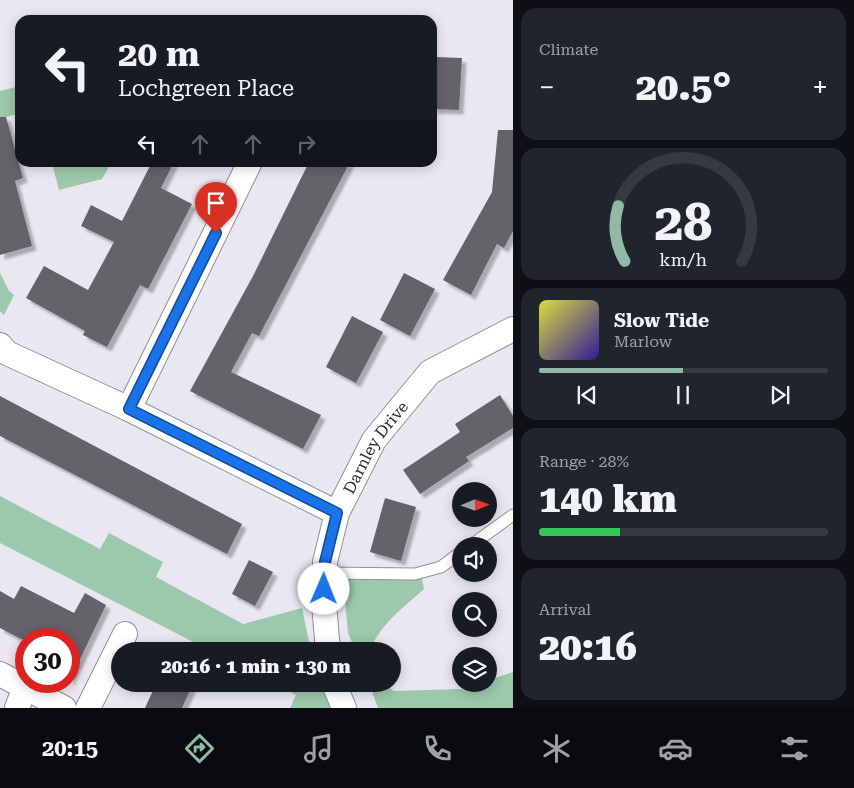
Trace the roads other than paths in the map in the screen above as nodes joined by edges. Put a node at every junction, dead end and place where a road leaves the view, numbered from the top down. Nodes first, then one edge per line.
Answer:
1 (248, 167) edge
2 (508, 334) edge
3 (0, 345) edge
4 (129, 409) junction
5 (337, 513) junction
6 (513, 515) edge
7 (482, 537) edge
8 (452, 559) edge
9 (324, 574) junction
10 (125, 634) dead end
11 (328, 642) edge
12 (0, 674) edge
13 (337, 692) edge
14 (21, 698) edge
15 (64, 708) edge
16 (88, 708) edge
17 (344, 708) edge

1 - 4 street
2 - 5 street, Darnley Drive
3 - 4 street
4 - 5 street
5 - 9 street, Darnley Drive
6 - 7 lane
8 - 9 lane
9 - 11 street, Darnley Drive
10 - 16 street
12 - 14 street
13 - 17 street
14 - 15 street

